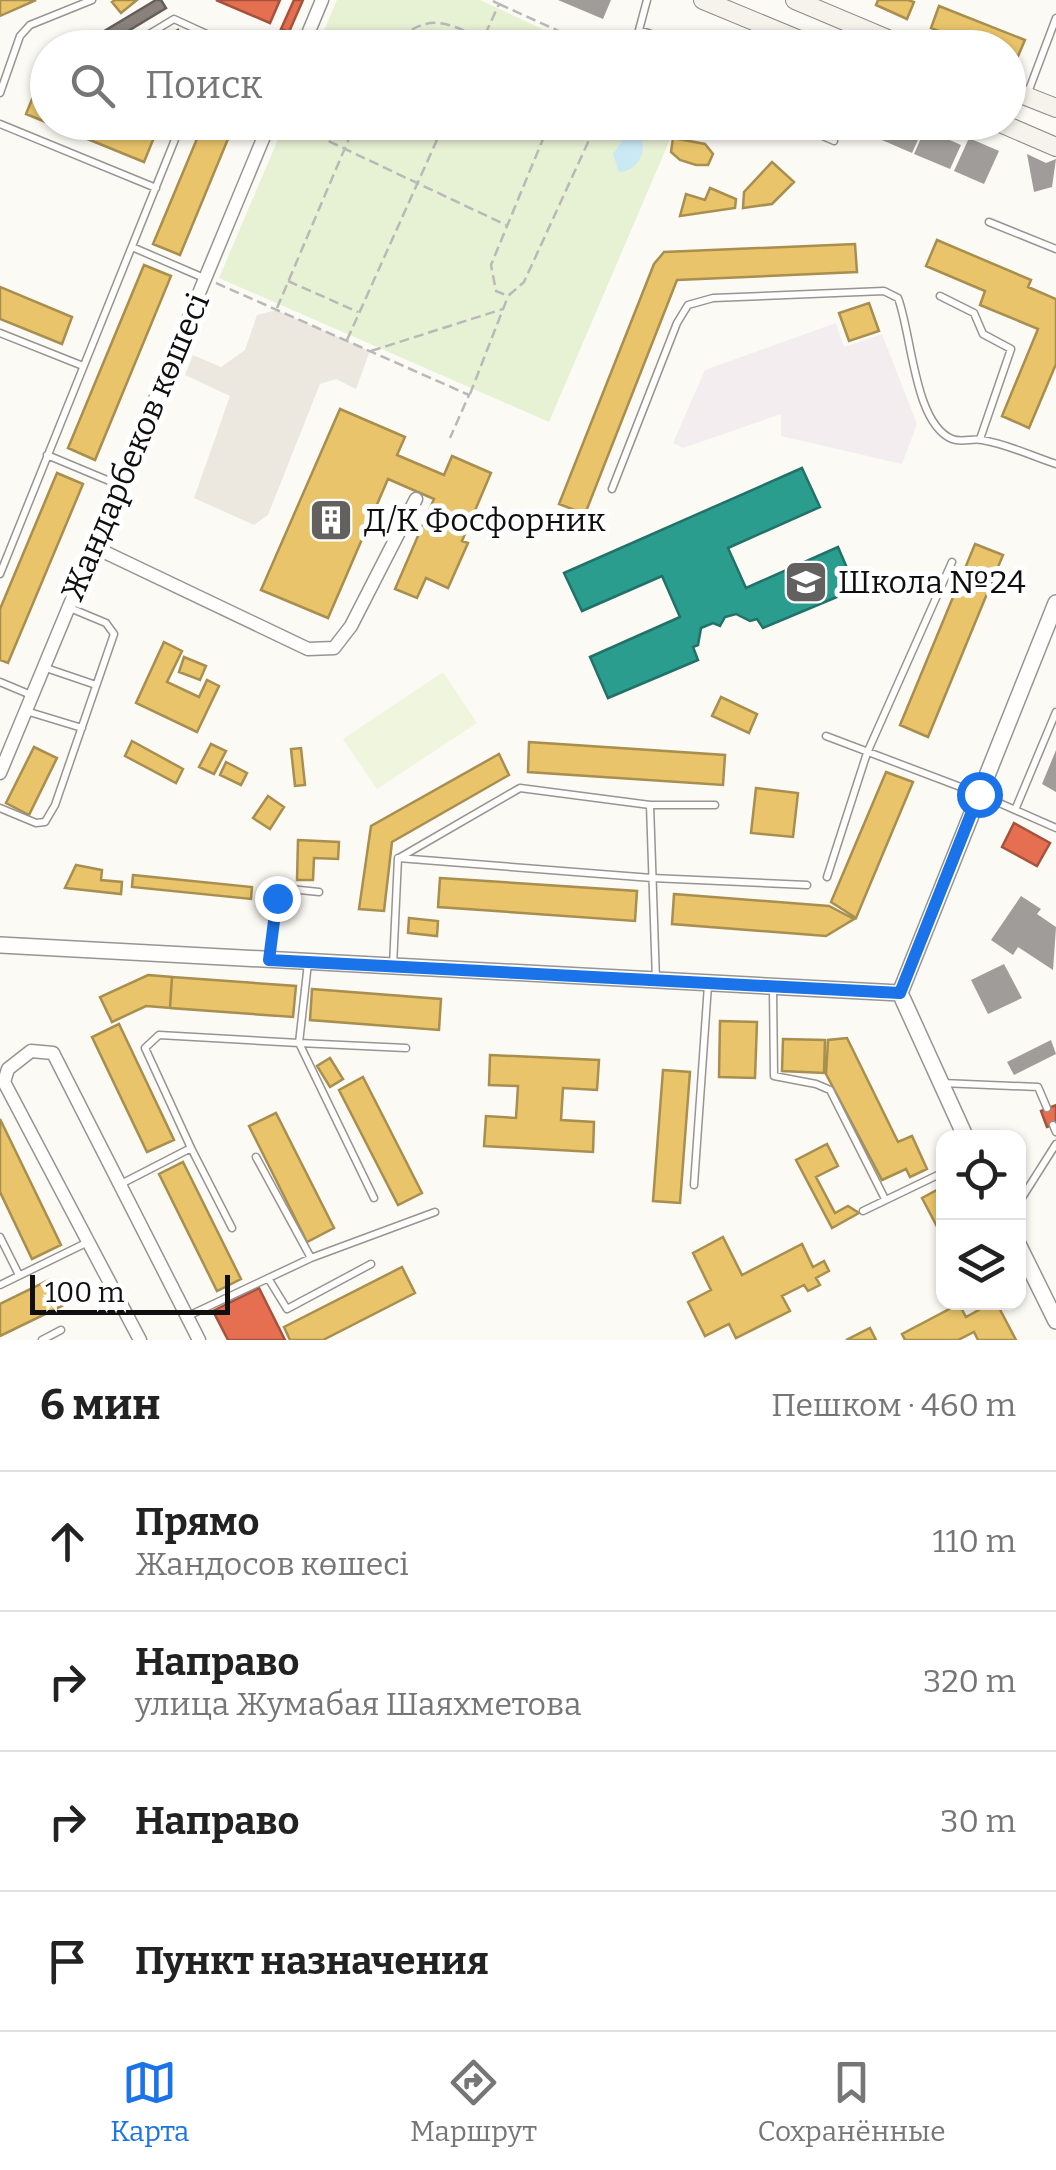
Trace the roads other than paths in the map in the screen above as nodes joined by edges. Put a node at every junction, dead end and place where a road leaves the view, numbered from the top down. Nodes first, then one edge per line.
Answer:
1 (92, 0) edge
2 (322, 0) edge
3 (647, 0) edge
4 (702, 0) edge
5 (795, 0) edge
6 (1056, 18) edge
7 (157, 30) edge
8 (191, 30) edge
9 (310, 30) edge
10 (639, 30) edge
11 (775, 30) edge
12 (867, 30) edge
13 (0, 94) edge
14 (1027, 96) joint
15 (1056, 108) edge
16 (0, 124) edge
17 (1026, 134) edge
18 (30, 136) edge
19 (39, 140) edge
20 (175, 140) edge
21 (262, 140) edge
22 (1056, 147) edge
23 (156, 188) junction
24 (989, 222) dead end
25 (132, 247) junction
26 (1056, 249) edge
27 (205, 278) junction
28 (940, 296) dead end
29 (0, 333) edge
30 (83, 366) junction
31 (980, 439) junction
32 (47, 455) junction
33 (1056, 464) edge
34 (119, 486) junction
35 (612, 489) dead end
36 (416, 499) dead end
37 (94, 547) junction
38 (952, 562) dead end
39 (0, 574) edge
40 (1056, 603) edge
41 (68, 608) junction
42 (44, 667) junction
43 (0, 682) edge
44 (96, 686) junction
45 (32, 695) junction
46 (26, 711) junction
47 (1056, 712) edge
48 (82, 728) junction
49 (826, 736) dead end
50 (867, 753) junction
51 (0, 772) edge
52 (979, 794) junction
53 (650, 805) junction
54 (715, 805) dead end
55 (0, 808) edge
56 (1015, 810) junction
57 (1056, 828) edge
58 (398, 858) junction
59 (827, 877) dead end
60 (652, 878) junction
61 (807, 884) dead end
62 (319, 892) dead end
63 (0, 945) edge
64 (269, 960) junction
65 (308, 962) junction
66 (392, 966) junction
67 (656, 981) junction
68 (708, 984) junction
69 (773, 988) junction
70 (900, 993) junction
71 (299, 1043) junction
72 (406, 1048) dead end
73 (940, 1083) junction
74 (1047, 1108) dead end
75 (962, 1130) edge
76 (1056, 1144) edge
77 (191, 1148) junction
78 (256, 1158) dead end
79 (936, 1176) edge
80 (694, 1185) dead end
81 (118, 1186) junction
82 (1026, 1191) edge
83 (374, 1198) dead end
84 (885, 1199) junction
85 (862, 1211) dead end
86 (434, 1212) dead end
87 (232, 1228) dead end
88 (0, 1238) edge
89 (89, 1241) junction
90 (312, 1258) junction
91 (1026, 1260) edge
92 (370, 1264) dead end
93 (19, 1275) junction
94 (268, 1278) junction
95 (0, 1285) edge
96 (187, 1317) junction
97 (1056, 1321) edge
98 (61, 1330) dead end
99 (42, 1340) edge
100 (140, 1340) edge
101 (198, 1340) edge

1 - 13 lane
2 - 9 street
3 - 10 lane
4 - 11 main road
5 - 12 main road
6 - 14 lane
7 - 8 lane
14 - 15 main road
16 - 18 lane
17 - 22 main road
19 - 23 lane
20 - 23 lane
21 - 27 street, Жандарбеков көшесі
23 - 25 lane
24 - 26 lane
25 - 27 lane
25 - 30 lane
27 - 34 street, Жандарбеков көшесі
28 - 31 lane
29 - 30 lane
30 - 32 lane
31 - 33 lane
31 - 35 lane
32 - 34 lane
32 - 39 lane
34 - 37 street, Жандарбеков көшесі
36 - 37 street
37 - 41 street, Жандарбеков көшесі
38 - 50 lane
40 - 52 street
41 - 42 street, Жандарбеков көшесі
41 - 44 lane
42 - 44 lane
42 - 45 street, Жандарбеков көшесі
43 - 45 lane
44 - 48 lane
45 - 46 street, Жандарбеков көшесі
46 - 48 lane
46 - 51 street, Жандарбеков көшесі
47 - 56 lane
48 - 55 lane
49 - 50 lane
50 - 52 lane
50 - 59 lane
52 - 56 lane
52 - 70 street
53 - 54 lane
53 - 58 lane
53 - 60 lane
56 - 57 lane
58 - 60 lane
58 - 66 lane
60 - 61 lane
60 - 67 lane
62 - 64 lane
63 - 64 street
64 - 65 street
65 - 66 street
65 - 71 lane
66 - 67 street
67 - 68 street
68 - 69 street
68 - 80 lane
69 - 70 street
69 - 84 lane
70 - 73 street
71 - 72 lane
71 - 77 lane
71 - 83 lane
73 - 74 lane
73 - 75 street
76 - 82 lane
77 - 81 lane
77 - 87 lane
78 - 90 lane
79 - 84 lane
81 - 89 street
81 - 96 street
84 - 85 lane
86 - 90 lane
88 - 93 lane
89 - 93 lane
89 - 100 street
90 - 94 lane
91 - 97 street
92 - 94 lane
93 - 95 lane
94 - 96 lane
96 - 101 street
98 - 99 lane

